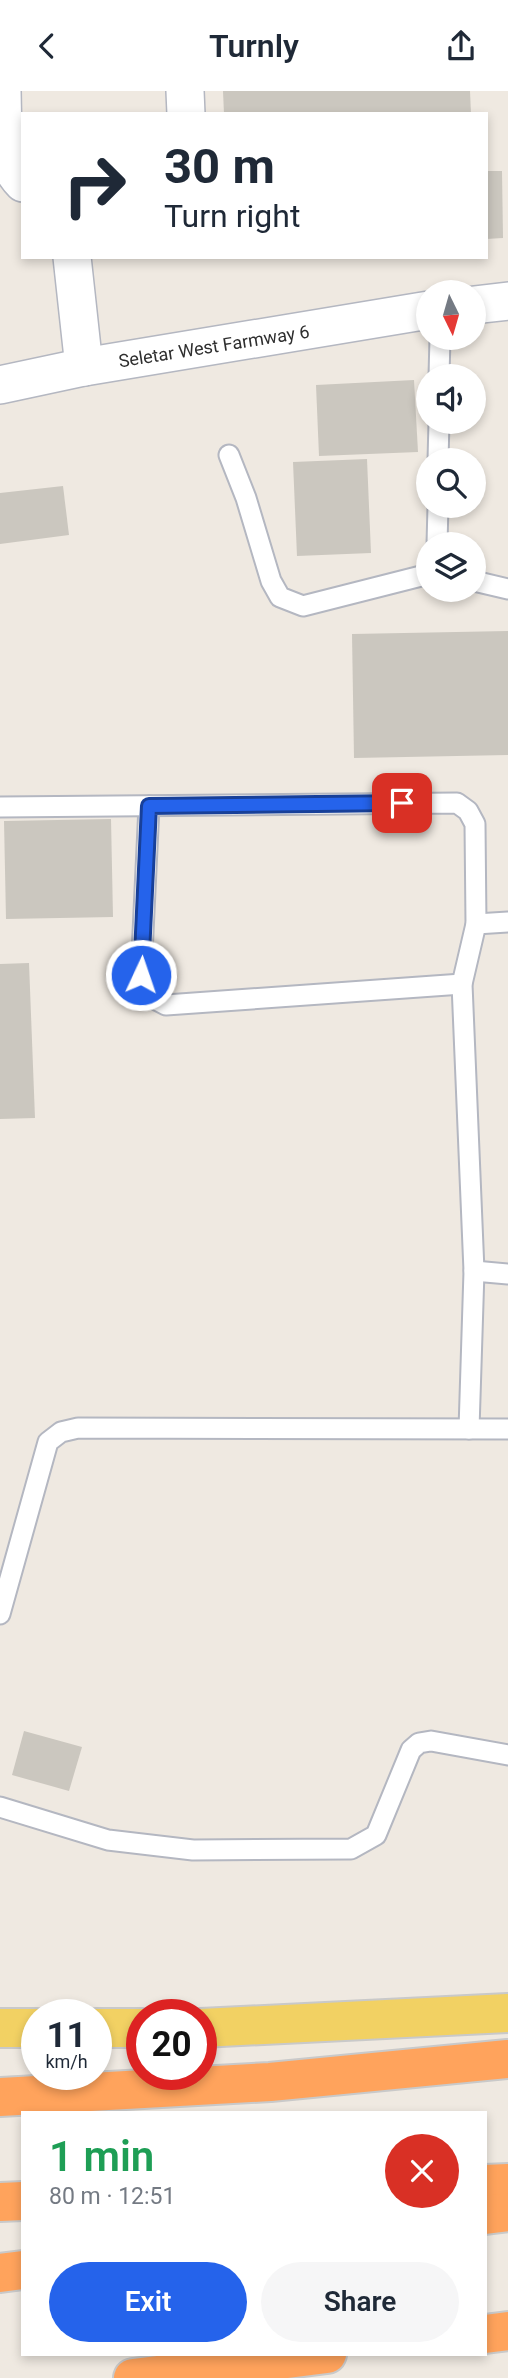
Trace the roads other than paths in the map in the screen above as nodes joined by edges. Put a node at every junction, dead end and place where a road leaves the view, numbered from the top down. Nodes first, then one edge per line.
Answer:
1 (2, 91) edge
2 (185, 91) edge
3 (186, 112) edge
4 (21, 181) edge
5 (72, 259) edge
6 (508, 301) edge
7 (486, 304) edge
8 (416, 312) edge
9 (83, 367) junction
10 (0, 385) edge
11 (229, 455) dead end
12 (416, 577) edge
13 (486, 584) edge
14 (508, 589) edge
15 (149, 806) junction
16 (0, 807) edge
17 (508, 922) edge
18 (476, 925) junction
19 (462, 985) junction
20 (474, 1271) junction
21 (508, 1274) edge
22 (469, 1429) junction
23 (508, 1429) edge
24 (0, 1614) edge
25 (508, 1755) edge
26 (0, 1807) edge
27 (508, 2013) edge
28 (217, 2027) edge
29 (0, 2028) edge
30 (21, 2028) edge
31 (508, 2059) edge
32 (0, 2097) edge
33 (508, 2183) edge
34 (487, 2184) edge
35 (21, 2201) edge
36 (0, 2202) edge
37 (508, 2212) edge
38 (487, 2215) edge
39 (21, 2270) edge
40 (0, 2273) edge
41 (508, 2331) edge
42 (487, 2334) edge
43 (311, 2356) edge
44 (133, 2378) edge

1 - 4 street
2 - 3 street
5 - 9 street
6 - 7 street
8 - 9 street, Seletar West Farmway 6
9 - 10 street, Seletar West Farmway 6
11 - 12 lane
13 - 14 lane
15 - 16 lane
15 - 18 lane
15 - 19 lane
17 - 18 lane
18 - 19 lane
19 - 20 lane
20 - 21 lane
20 - 22 lane
22 - 23 lane
22 - 24 lane
25 - 26 lane
27 - 28 main road
29 - 30 main road
31 - 32 highway
33 - 34 highway
35 - 36 highway
37 - 38 highway
39 - 40 highway
41 - 42 highway
43 - 44 highway

